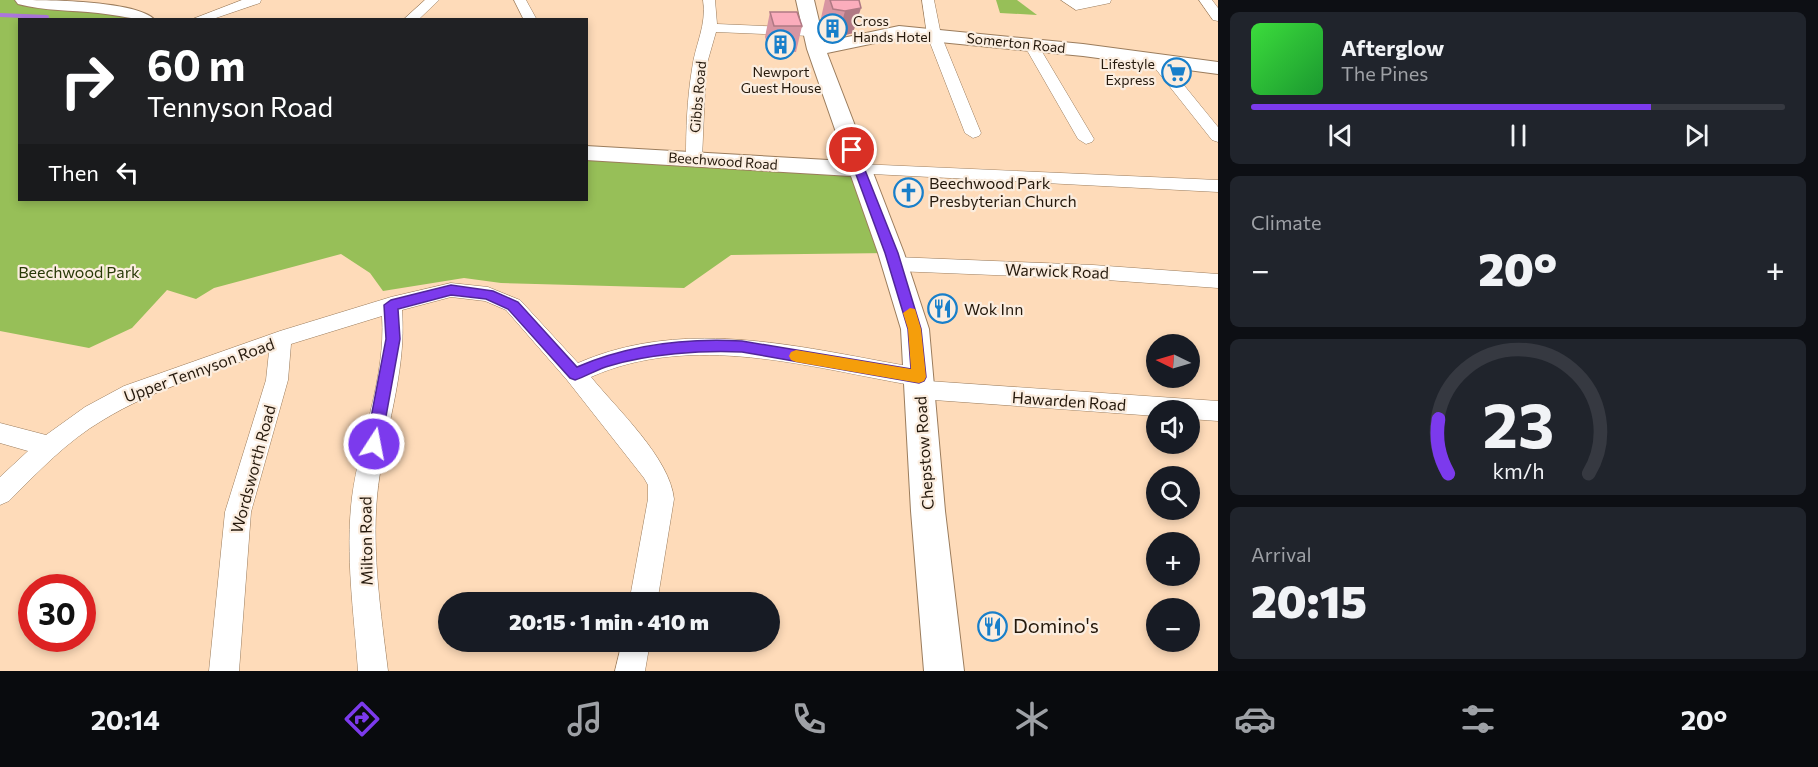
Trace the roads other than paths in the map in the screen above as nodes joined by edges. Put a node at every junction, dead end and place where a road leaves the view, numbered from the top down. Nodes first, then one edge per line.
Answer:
1 (24, 0) edge
2 (255, 0) edge
3 (434, 0) edge
4 (520, 0) edge
5 (709, 0) edge
6 (804, 0) edge
7 (928, 0) edge
8 (1067, 0) edge
9 (1105, 0) edge
10 (1205, 0) edge
11 (61, 3) edge
12 (1218, 17) edge
13 (141, 18) edge
14 (202, 18) edge
15 (412, 18) edge
16 (530, 18) edge
17 (712, 28) junction
18 (934, 35) junction
19 (813, 41) junction
20 (1031, 45) junction
21 (1156, 60) junction
22 (1218, 68) edge
23 (973, 133) dead end
24 (1218, 137) edge
25 (1086, 139) dead end
26 (588, 153) edge
27 (694, 159) junction
28 (859, 169) junction
29 (1218, 186) edge
30 (895, 264) junction
31 (1218, 280) edge
32 (391, 305) junction
33 (280, 339) junction
34 (575, 374) junction
35 (919, 383) junction
36 (1218, 411) edge
37 (0, 432) edge
38 (49, 446) junction
39 (0, 493) edge
40 (645, 592) edge
41 (634, 652) edge
42 (951, 669) edge
43 (224, 671) edge
44 (372, 671) edge
45 (630, 671) edge

1 - 11 street
2 - 14 street
3 - 15 street
4 - 16 street
5 - 17 street, Gibbs Road
6 - 19 street, Chepstow Road
7 - 18 street
8 - 9 street
10 - 12 street
11 - 13 street
17 - 19 street
17 - 27 street, Gibbs Road
18 - 19 street, Somerton Road
18 - 20 street, Somerton Road
18 - 23 street
19 - 28 street, Chepstow Road
20 - 21 street, Somerton Road
20 - 25 street
21 - 22 street, Somerton Road
21 - 24 street
26 - 27 street, Beechwood Road
27 - 28 street, Beechwood Road
28 - 29 street
28 - 30 street, Chepstow Road
30 - 31 street, Warwick Road
30 - 35 street, Chepstow Road
32 - 33 street, Upper Tennyson Road
32 - 34 street, Upper Tennyson Road
32 - 44 street, Milton Road
33 - 38 street, Upper Tennyson Road
33 - 43 street, Wordsworth Road
34 - 35 street, Hawarden Road
34 - 40 street, Upper Tennyson Road
35 - 36 street, Hawarden Road
35 - 42 street, Chepstow Road
37 - 38 street
38 - 39 street, Upper Tennyson Road
41 - 45 street

